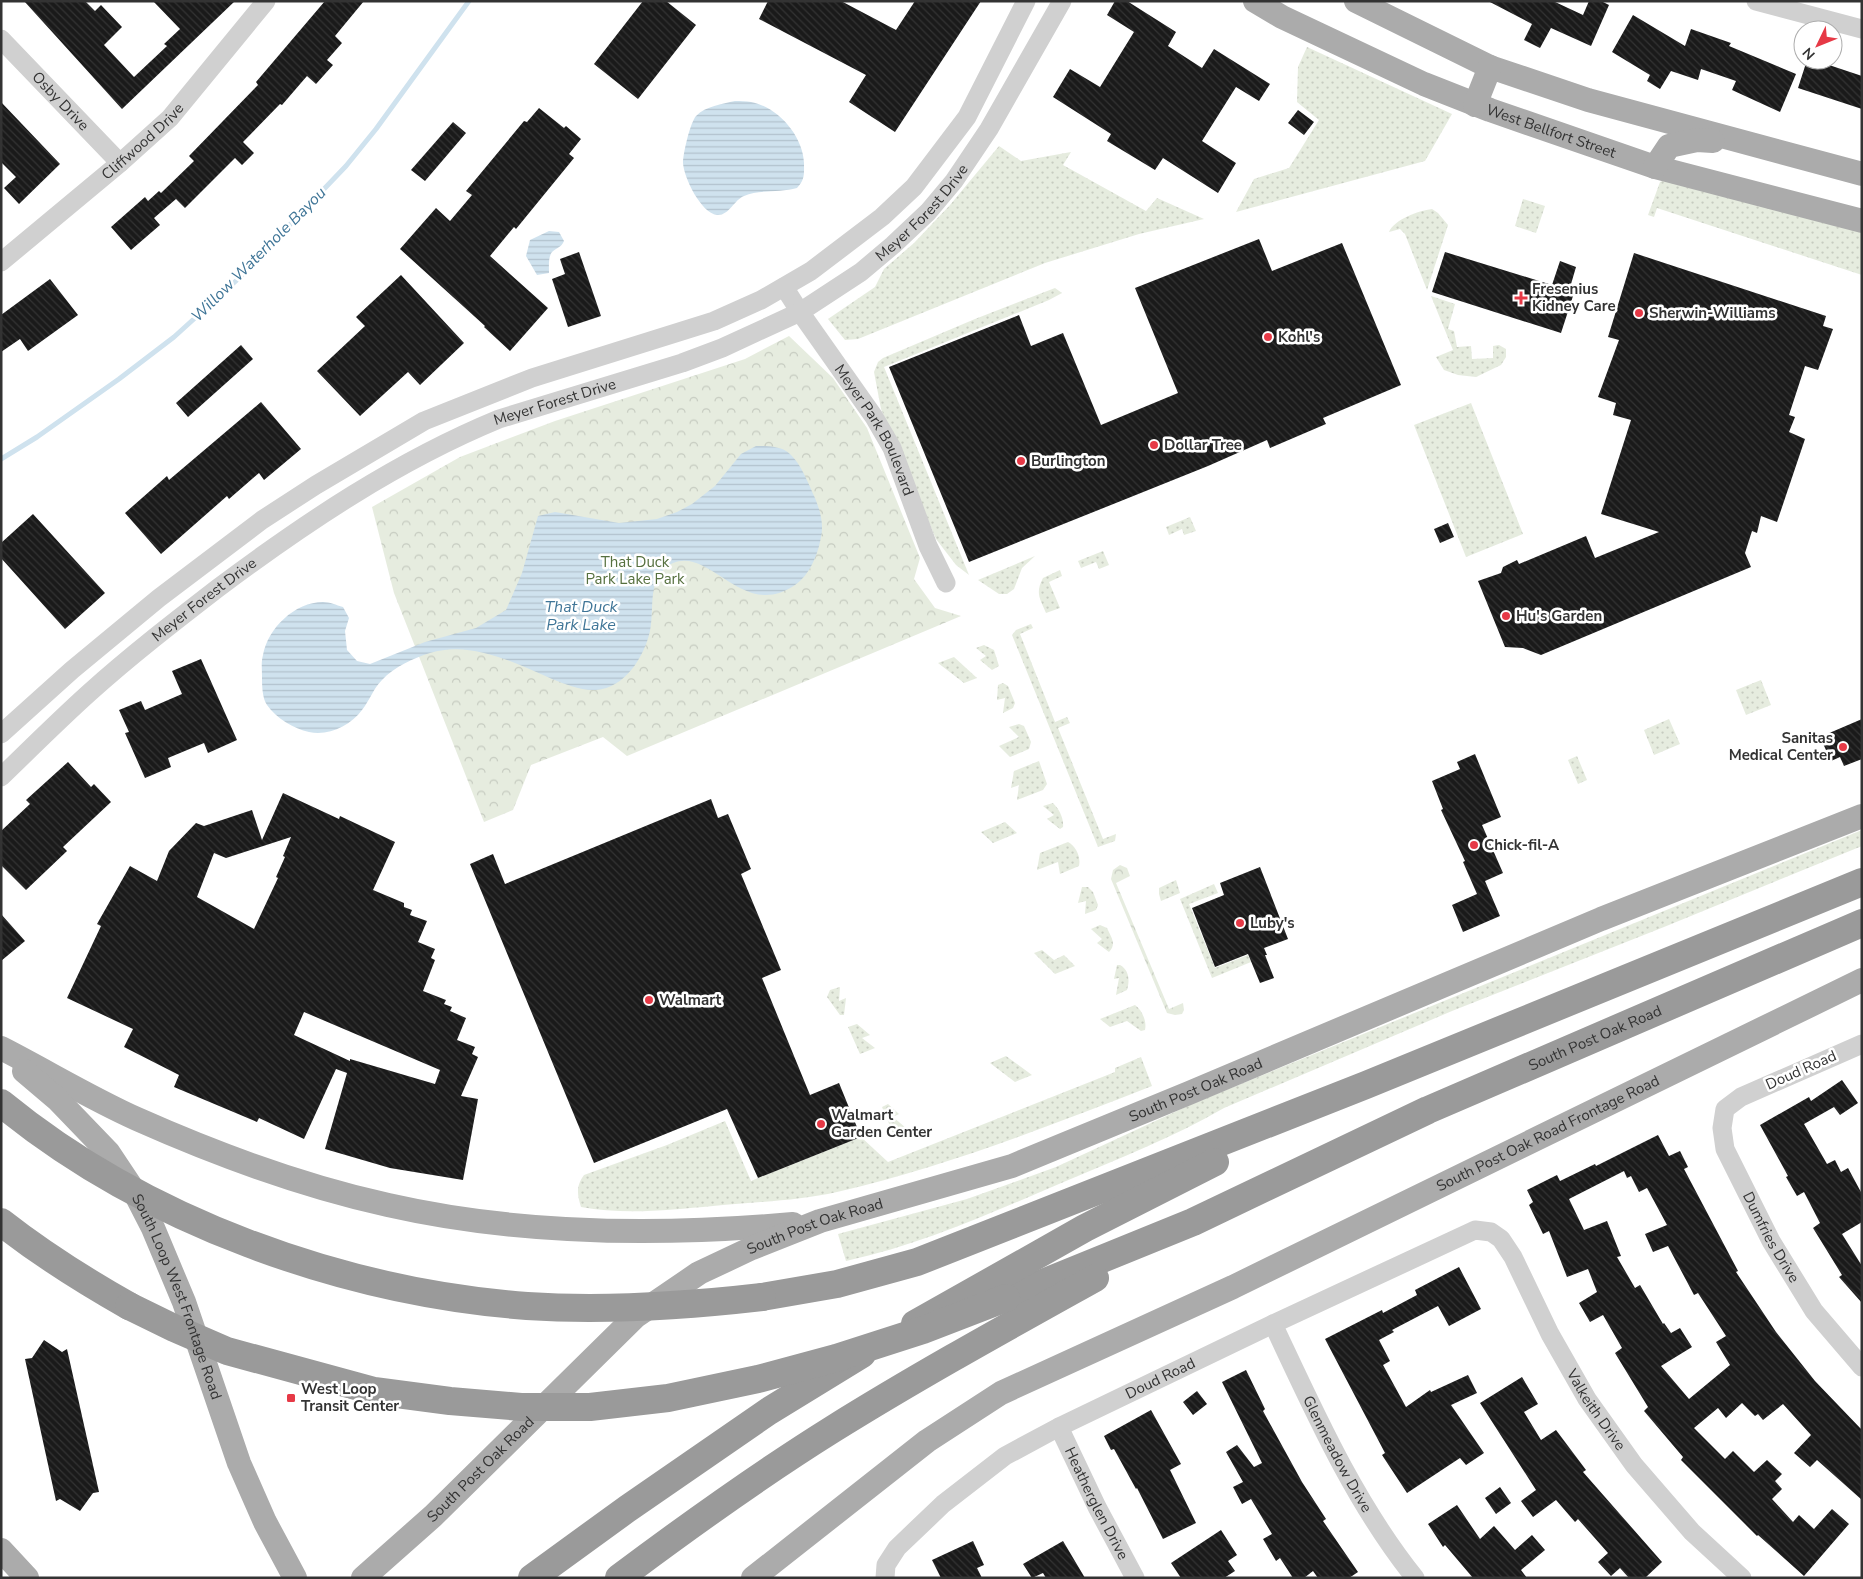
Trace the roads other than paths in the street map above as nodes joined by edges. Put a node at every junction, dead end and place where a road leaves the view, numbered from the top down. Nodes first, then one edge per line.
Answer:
1 (266, 1) edge
2 (1026, 1) edge
3 (1062, 1) edge
4 (1255, 1) edge
5 (1356, 1) edge
6 (1756, 1) edge
7 (1862, 29) edge
8 (1, 39) edge
9 (1490, 67) junction
10 (1475, 104) junction
11 (967, 116) junction
12 (989, 129) junction
13 (1744, 143) junction
14 (120, 163) junction
15 (1655, 167) junction
16 (1862, 174) edge
17 (1862, 221) edge
18 (1, 262) edge
19 (784, 287) junction
20 (800, 312) junction
21 (640, 345) junction
22 (649, 372) junction
23 (316, 485) junction
24 (331, 509) junction
25 (946, 583) dead end
26 (72, 670) junction
27 (88, 694) junction
28 (1, 734) edge
29 (1, 777) edge
30 (1862, 816) edge
31 (1862, 882) edge
32 (1861, 924) edge
33 (1862, 980) edge
34 (1862, 1044) edge
35 (1, 1050) edge
36 (1366, 1085) junction
37 (1740, 1097) joint
38 (1, 1103) edge
39 (820, 1221) junction
40 (1, 1222) edge
41 (1193, 1222) junction
42 (1475, 1230) joint
43 (1273, 1324) junction
44 (1862, 1367) edge
45 (1059, 1427) junction
46 (1, 1550) edge
47 (27, 1578) edge
48 (295, 1578) edge
49 (362, 1578) edge
50 (532, 1578) edge
51 (618, 1578) edge
52 (753, 1578) edge
53 (885, 1578) edge
54 (1136, 1578) edge
55 (1415, 1578) edge
56 (1742, 1578) edge

1 - 14 street, Cliffwood Drive
2 - 11 street, Meyer Forest Drive
3 - 12 street, Meyer Forest Drive
4 - 10 main road, West Bellfort Street
5 - 9 main road
6 - 7 street
8 - 14 street, Osby Drive
9 - 10 main road
9 - 13 main road
10 - 15 main road, West Bellfort Street
11 - 12 street
11 - 19 street, Meyer Forest Drive
12 - 20 street, Meyer Forest Drive
13 - 15 main road
13 - 16 main road
14 - 18 street, Cliffwood Drive
15 - 17 main road, West Bellfort Street
19 - 20 street, Meyer Park Boulevard
19 - 21 street, Meyer Forest Drive
20 - 22 street, Meyer Forest Drive
20 - 25 street, Meyer Park Boulevard
21 - 22 street
21 - 23 street, Meyer Forest Drive
22 - 24 street, Meyer Forest Drive
23 - 24 street
23 - 26 street, Meyer Forest Drive
24 - 27 street, Meyer Forest Drive
26 - 27 street
26 - 28 street, Meyer Forest Drive
27 - 29 street, Meyer Forest Drive
30 - 39 main road, South Post Oak Road
31 - 36 highway
32 - 41 highway, South Post Oak Road
33 - 52 main road, South Post Oak Road Frontage Road
34 - 37 street, Doud Road
35 - 39 main road
35 - 48 main road, South Loop West Frontage Road
36 - 38 highway, bridge
36 - 50 highway
37 - 44 street, Dumfries Drive
39 - 49 main road, South Post Oak Road
40 - 41 highway, bridge
41 - 51 highway
42 - 43 street, Doud Road
42 - 56 street, Valkeith Drive
43 - 45 street, Doud Road
43 - 55 street, Glenmeadow Drive
45 - 53 street, Doud Road
45 - 54 street, Heatherglen Drive
46 - 47 main road

